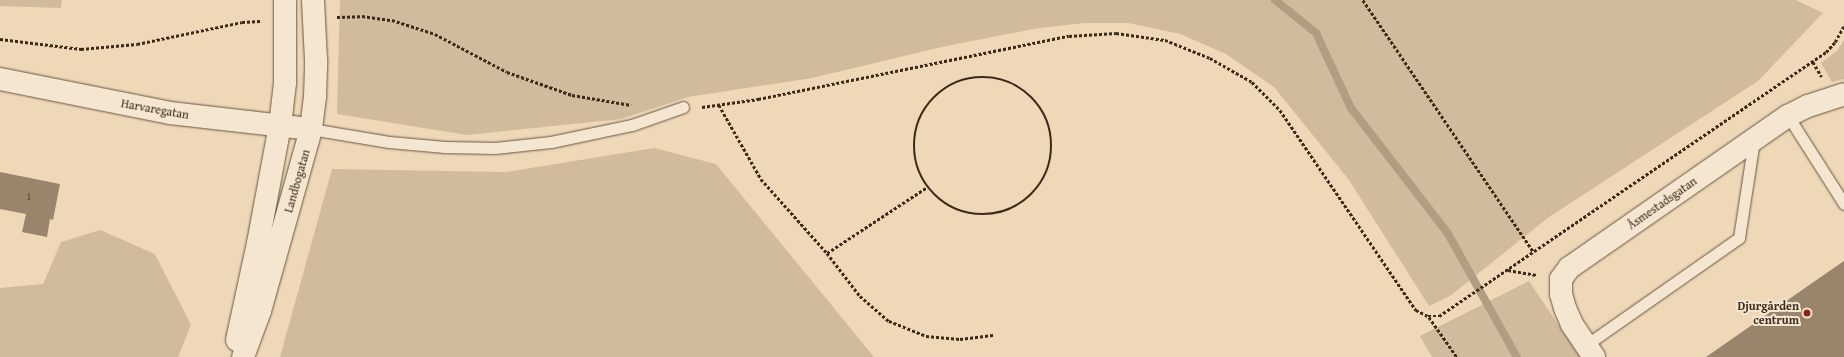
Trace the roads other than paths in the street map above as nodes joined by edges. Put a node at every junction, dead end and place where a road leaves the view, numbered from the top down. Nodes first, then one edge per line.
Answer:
1 (285, 0) edge
2 (313, 0) edge
3 (0, 79) edge
4 (1844, 94) edge
5 (683, 107) road end
6 (1788, 116) junction
7 (280, 126) junction
8 (311, 129) junction
9 (1754, 140) junction
10 (1844, 204) edge
11 (1590, 351) edge
12 (233, 357) edge
13 (243, 357) edge

1 - 7 street, Landbogatan
2 - 8 street, Landbogatan
3 - 7 street, Harvaregatan
4 - 6 street, Åsmestadsgatan
5 - 8 lane
6 - 9 street, Åsmestadsgatan
6 - 10 lane
7 - 8 street, Harvaregatan
7 - 12 street, Landbogatan
8 - 13 street, Landbogatan
9 - 11 lane
9 - 11 street, Åsmestadsgatan

